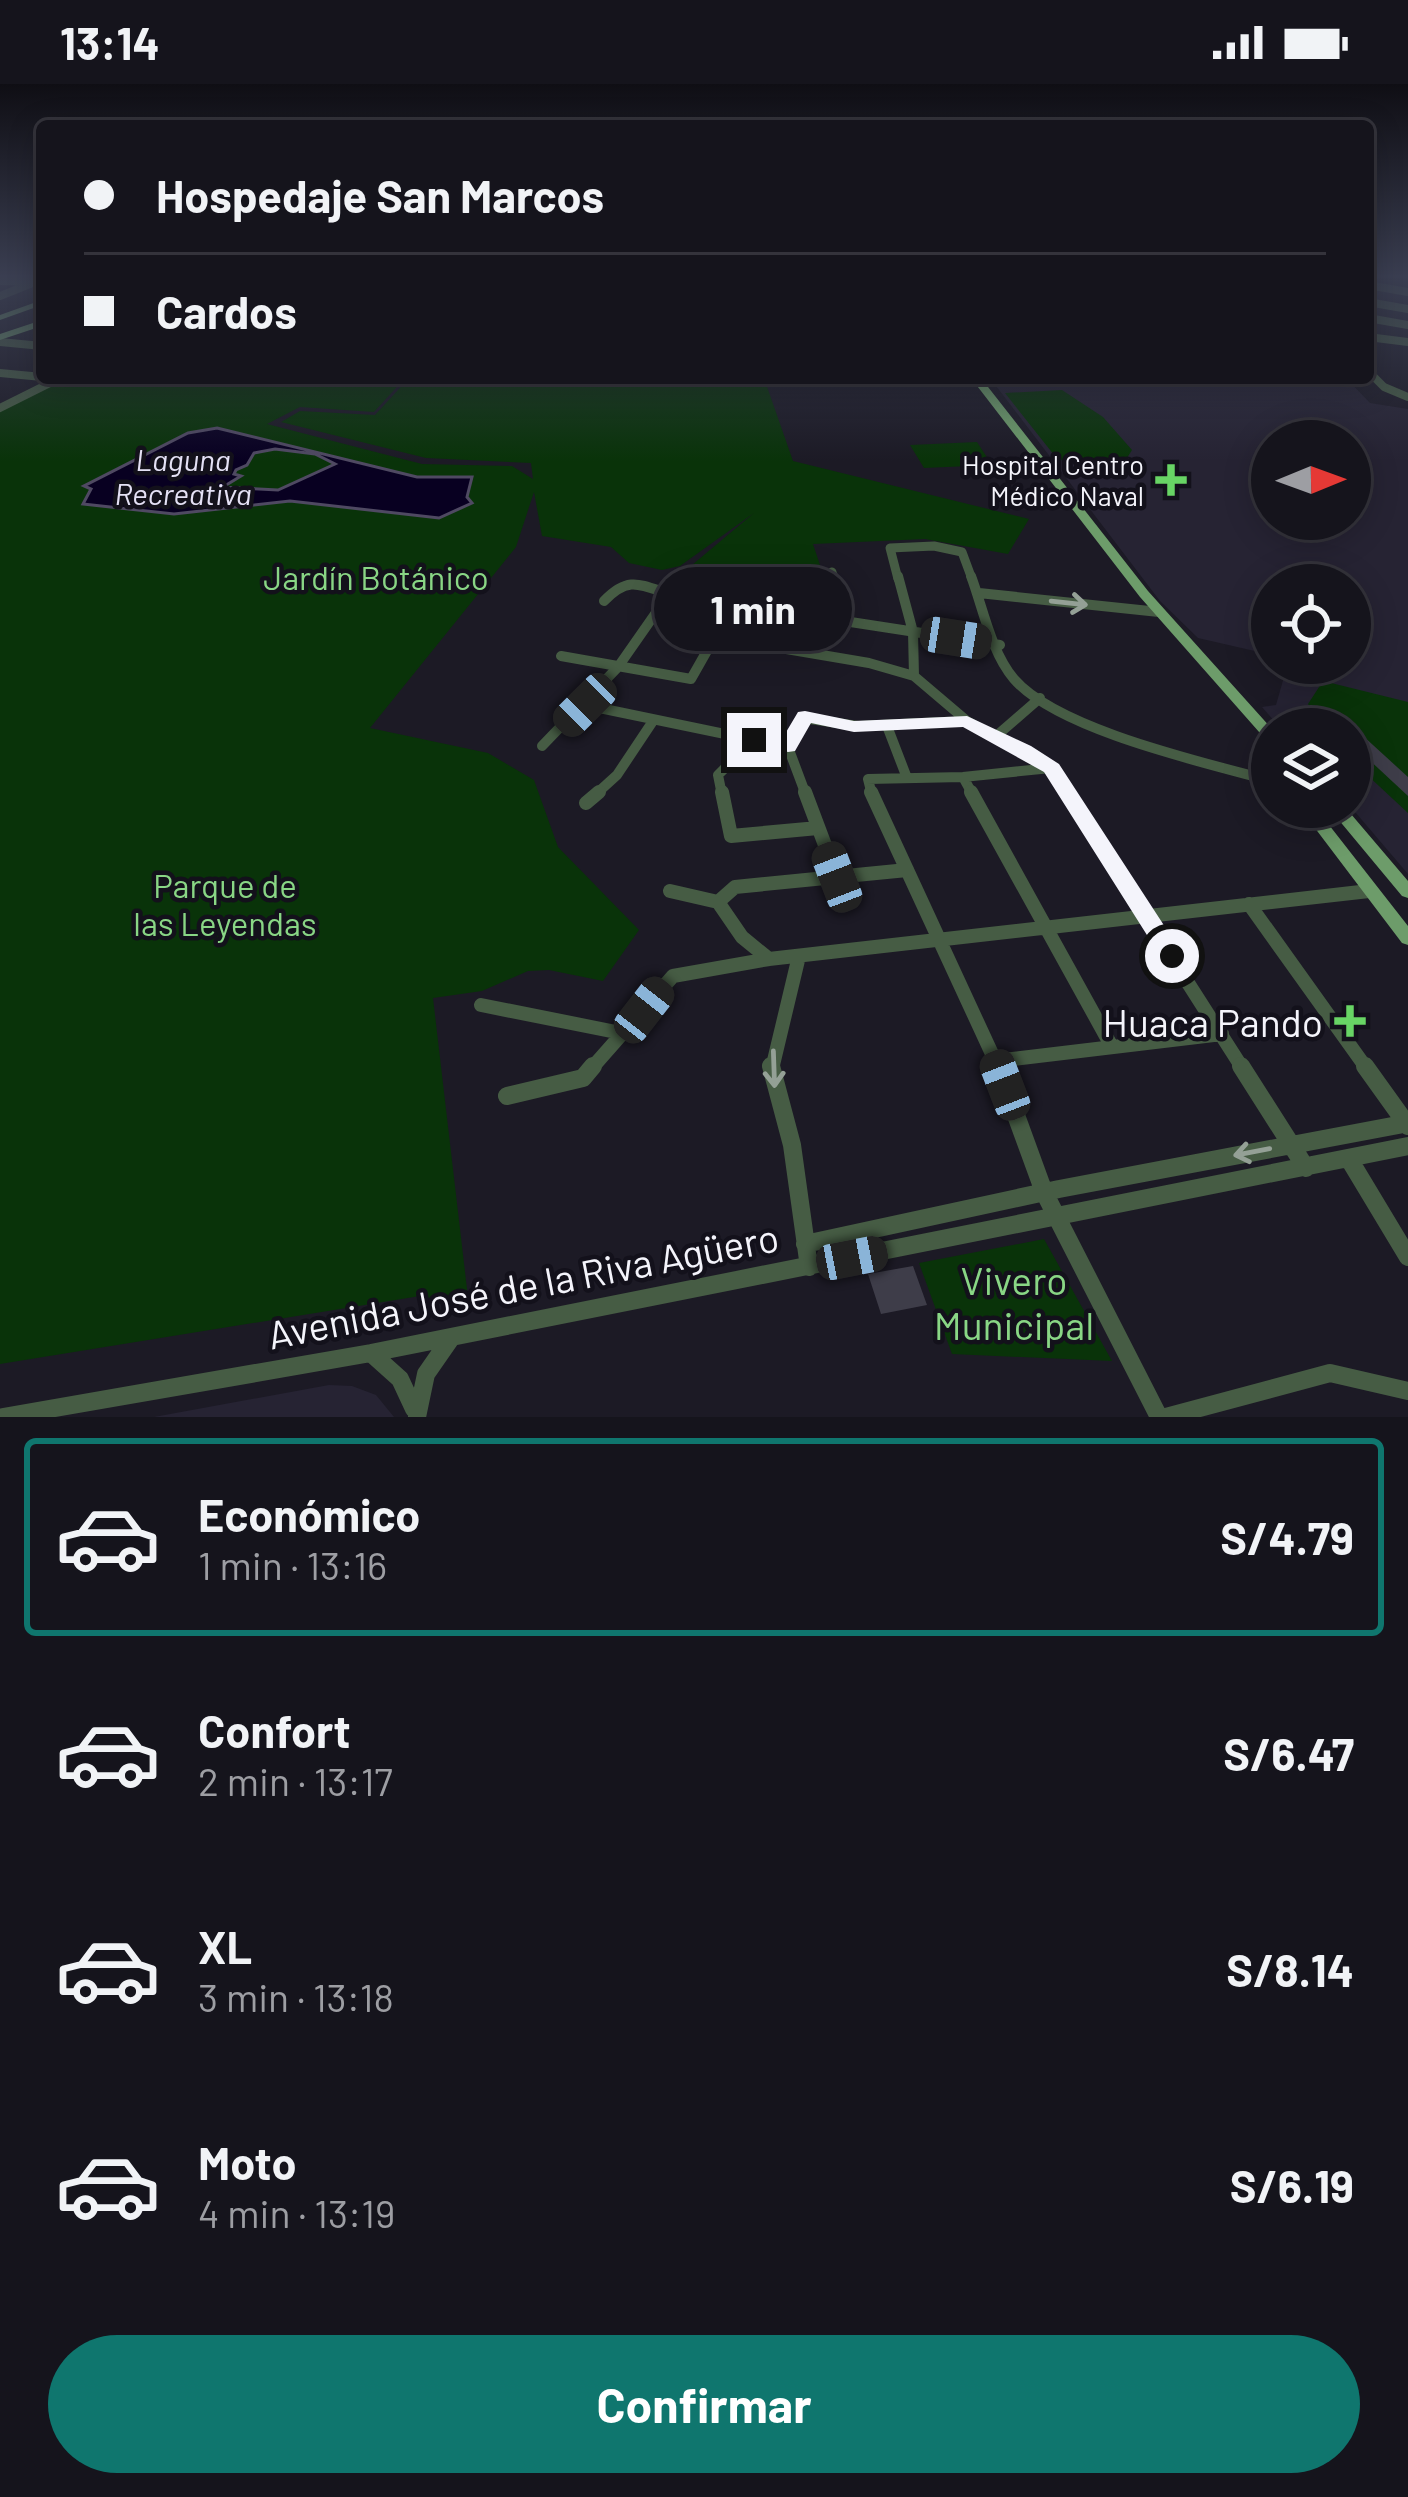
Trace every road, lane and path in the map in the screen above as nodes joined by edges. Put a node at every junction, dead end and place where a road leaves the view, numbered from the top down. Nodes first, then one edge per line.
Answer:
1 (1374, 338) edge
2 (0, 339) edge
3 (1407, 342) edge
4 (36, 343) edge
5 (1407, 355) edge
6 (3, 375) edge
7 (1374, 375) edge
8 (36, 376) edge
9 (48, 384) edge
10 (981, 384) edge
11 (1404, 396) edge
12 (0, 408) edge
13 (832, 572) dead end
14 (979, 593) junction
15 (669, 594) junction
16 (604, 601) dead end
17 (734, 604) junction
18 (1159, 612) junction
19 (824, 618) junction
20 (913, 632) junction
21 (716, 637) junction
22 (1000, 645) junction
23 (561, 656) dead end
24 (618, 667) junction
25 (914, 676) junction
26 (1040, 698) junction
27 (585, 705) junction
28 (1251, 715) edge
29 (653, 721) junction
30 (967, 721) junction
31 (886, 726) junction
32 (995, 736) junction
33 (754, 740) junction
34 (542, 746) dead end
35 (788, 746) junction
36 (1052, 768) junction
37 (1251, 775) edge
38 (963, 777) junction
39 (907, 778) junction
40 (586, 803) dead end
41 (818, 828) junction
42 (1320, 828) edge
43 (1326, 828) edge
44 (1355, 828) edge
45 (1323, 832) junction
46 (907, 870) junction
47 (837, 877) junction
48 (670, 891) dead end
49 (1369, 891) junction
50 (1408, 892) edge
51 (718, 902) junction
52 (1249, 904) junction
53 (1147, 917) junction
54 (1044, 930) junction
55 (1408, 939) edge
56 (939, 940) junction
57 (799, 956) junction
58 (769, 959) junction
59 (481, 1005) dead end
60 (626, 1034) junction
61 (1222, 1034) junction
62 (1112, 1048) junction
63 (996, 1061) junction
64 (507, 1096) dead end
65 (1407, 1124) edge
66 (1292, 1144) junction
67 (1408, 1146) edge
68 (1349, 1159) junction
69 (1306, 1168) junction
70 (1044, 1192) junction
71 (1056, 1218) junction
72 (805, 1244) junction
73 (1408, 1256) edge
74 (809, 1267) junction
75 (452, 1337) junction
76 (371, 1353) junction
77 (1408, 1391) edge
78 (417, 1416) edge
79 (3, 1417) edge
80 (1162, 1417) edge

1 - 3 street
2 - 4 street
3 - 5 street
6 - 8 street
7 - 11 street
9 - 12 street
10 - 18 main road
13 - 19 street
14 -> 18 street
14 - 20 street
14 - 22 street
15 - 16 street
15 - 17 street
15 - 24 street
17 - 19 street
17 - 21 street
18 - 28 main road
19 - 20 street
20 - 22 street
20 - 25 street
21 - 24 street
21 - 25 street
22 - 26 street
23 - 24 street
24 - 27 street
25 - 30 street
26 - 32 street
26 - 37 street
27 - 29 street
27 - 34 street
29 - 33 street
29 - 40 street
30 - 31 street
30 - 32 street
31 - 35 street
31 - 39 street
32 - 36 street
33 - 35 street
33 - 41 street
35 - 41 street
36 - 38 street
36 - 53 street
38 - 39 street
38 - 54 street
39 - 46 street
41 - 47 street
42 - 45 main road
43 - 45 main road
44 - 50 main road
45 - 49 main road
46 - 47 street
46 - 56 street
47 - 51 street
48 - 51 street
49 - 52 street
49 - 55 main road
51 - 58 street
52 - 53 street
52 - 65 street
53 - 54 street
53 - 61 street
54 - 56 street
54 - 62 street
56 - 57 street
56 - 63 street
57 - 58 street
57 -> 72 street
58 - 60 street
59 - 60 street
60 - 64 street
61 - 62 street
61 - 66 street
62 - 63 street
63 - 70 street
65 - 66 street, Avenida José de la Riva Agüero
66 - 69 street
66 -> 70 street, Avenida José de la Riva Agüero
67 - 68 street, Avenida José de la Riva Agüero
68 - 69 street, Avenida José de la Riva Agüero
68 - 73 street
69 - 71 street, Avenida José de la Riva Agüero
70 - 71 street
70 - 72 street, Avenida José de la Riva Agüero
71 - 74 street, Avenida José de la Riva Agüero
71 - 80 street
72 - 74 street
74 - 75 street, Avenida José de la Riva Agüero
75 - 76 street, Avenida José de la Riva Agüero
75 - 78 street
76 - 78 street
76 - 79 street, Avenida José de la Riva Agüero
77 - 80 street

